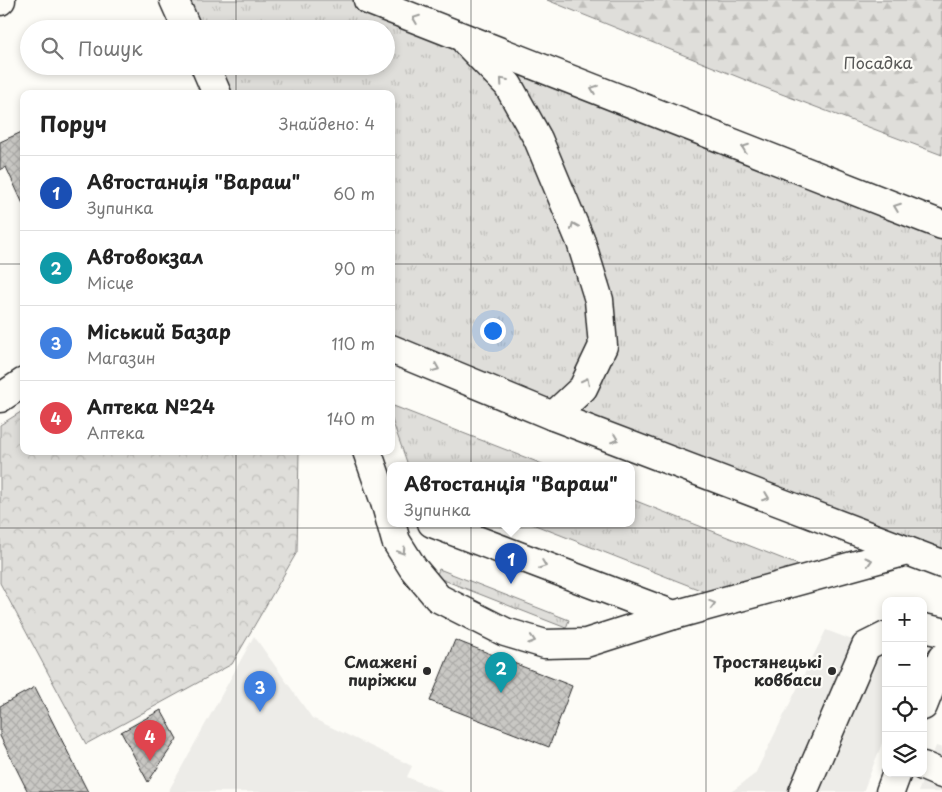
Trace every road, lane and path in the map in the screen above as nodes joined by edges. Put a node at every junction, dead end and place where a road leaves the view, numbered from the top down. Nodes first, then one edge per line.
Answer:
1 (174, 0) edge
2 (190, 0) edge
3 (368, 0) edge
4 (183, 20) edge
5 (188, 20) edge
6 (462, 37) junction
7 (208, 75) edge
8 (215, 90) edge
9 (942, 224) edge
10 (395, 351) edge
11 (20, 385) edge
12 (0, 398) edge
13 (553, 416) junction
14 (369, 455) edge
15 (387, 501) edge
16 (393, 527) edge
17 (443, 527) edge
18 (907, 551) junction
19 (942, 564) edge
20 (674, 615) junction
21 (927, 629) edge
22 (942, 632) edge
23 (882, 638) edge
24 (942, 658) edge
25 (927, 697) edge
26 (927, 710) edge
27 (942, 716) edge
28 (927, 768) edge
29 (942, 774) edge
30 (896, 777) edge
31 (803, 792) edge
32 (890, 792) edge

1 - 4 main road
2 - 5 main road
6 -> 3 main road
9 -> 6 main road
13 -> 6 main road
7 - 8 main road
10 -> 13 main road
11 - 12 main road
13 -> 18 main road
14 - 15 main road
16 -> 20 main road
17 -> 20 main road
18 - 19 main road
20 -> 18 main road
21 - 22 main road
23 - 31 main road
24 - 25 main road
26 - 27 main road
28 - 29 main road
30 - 32 main road

